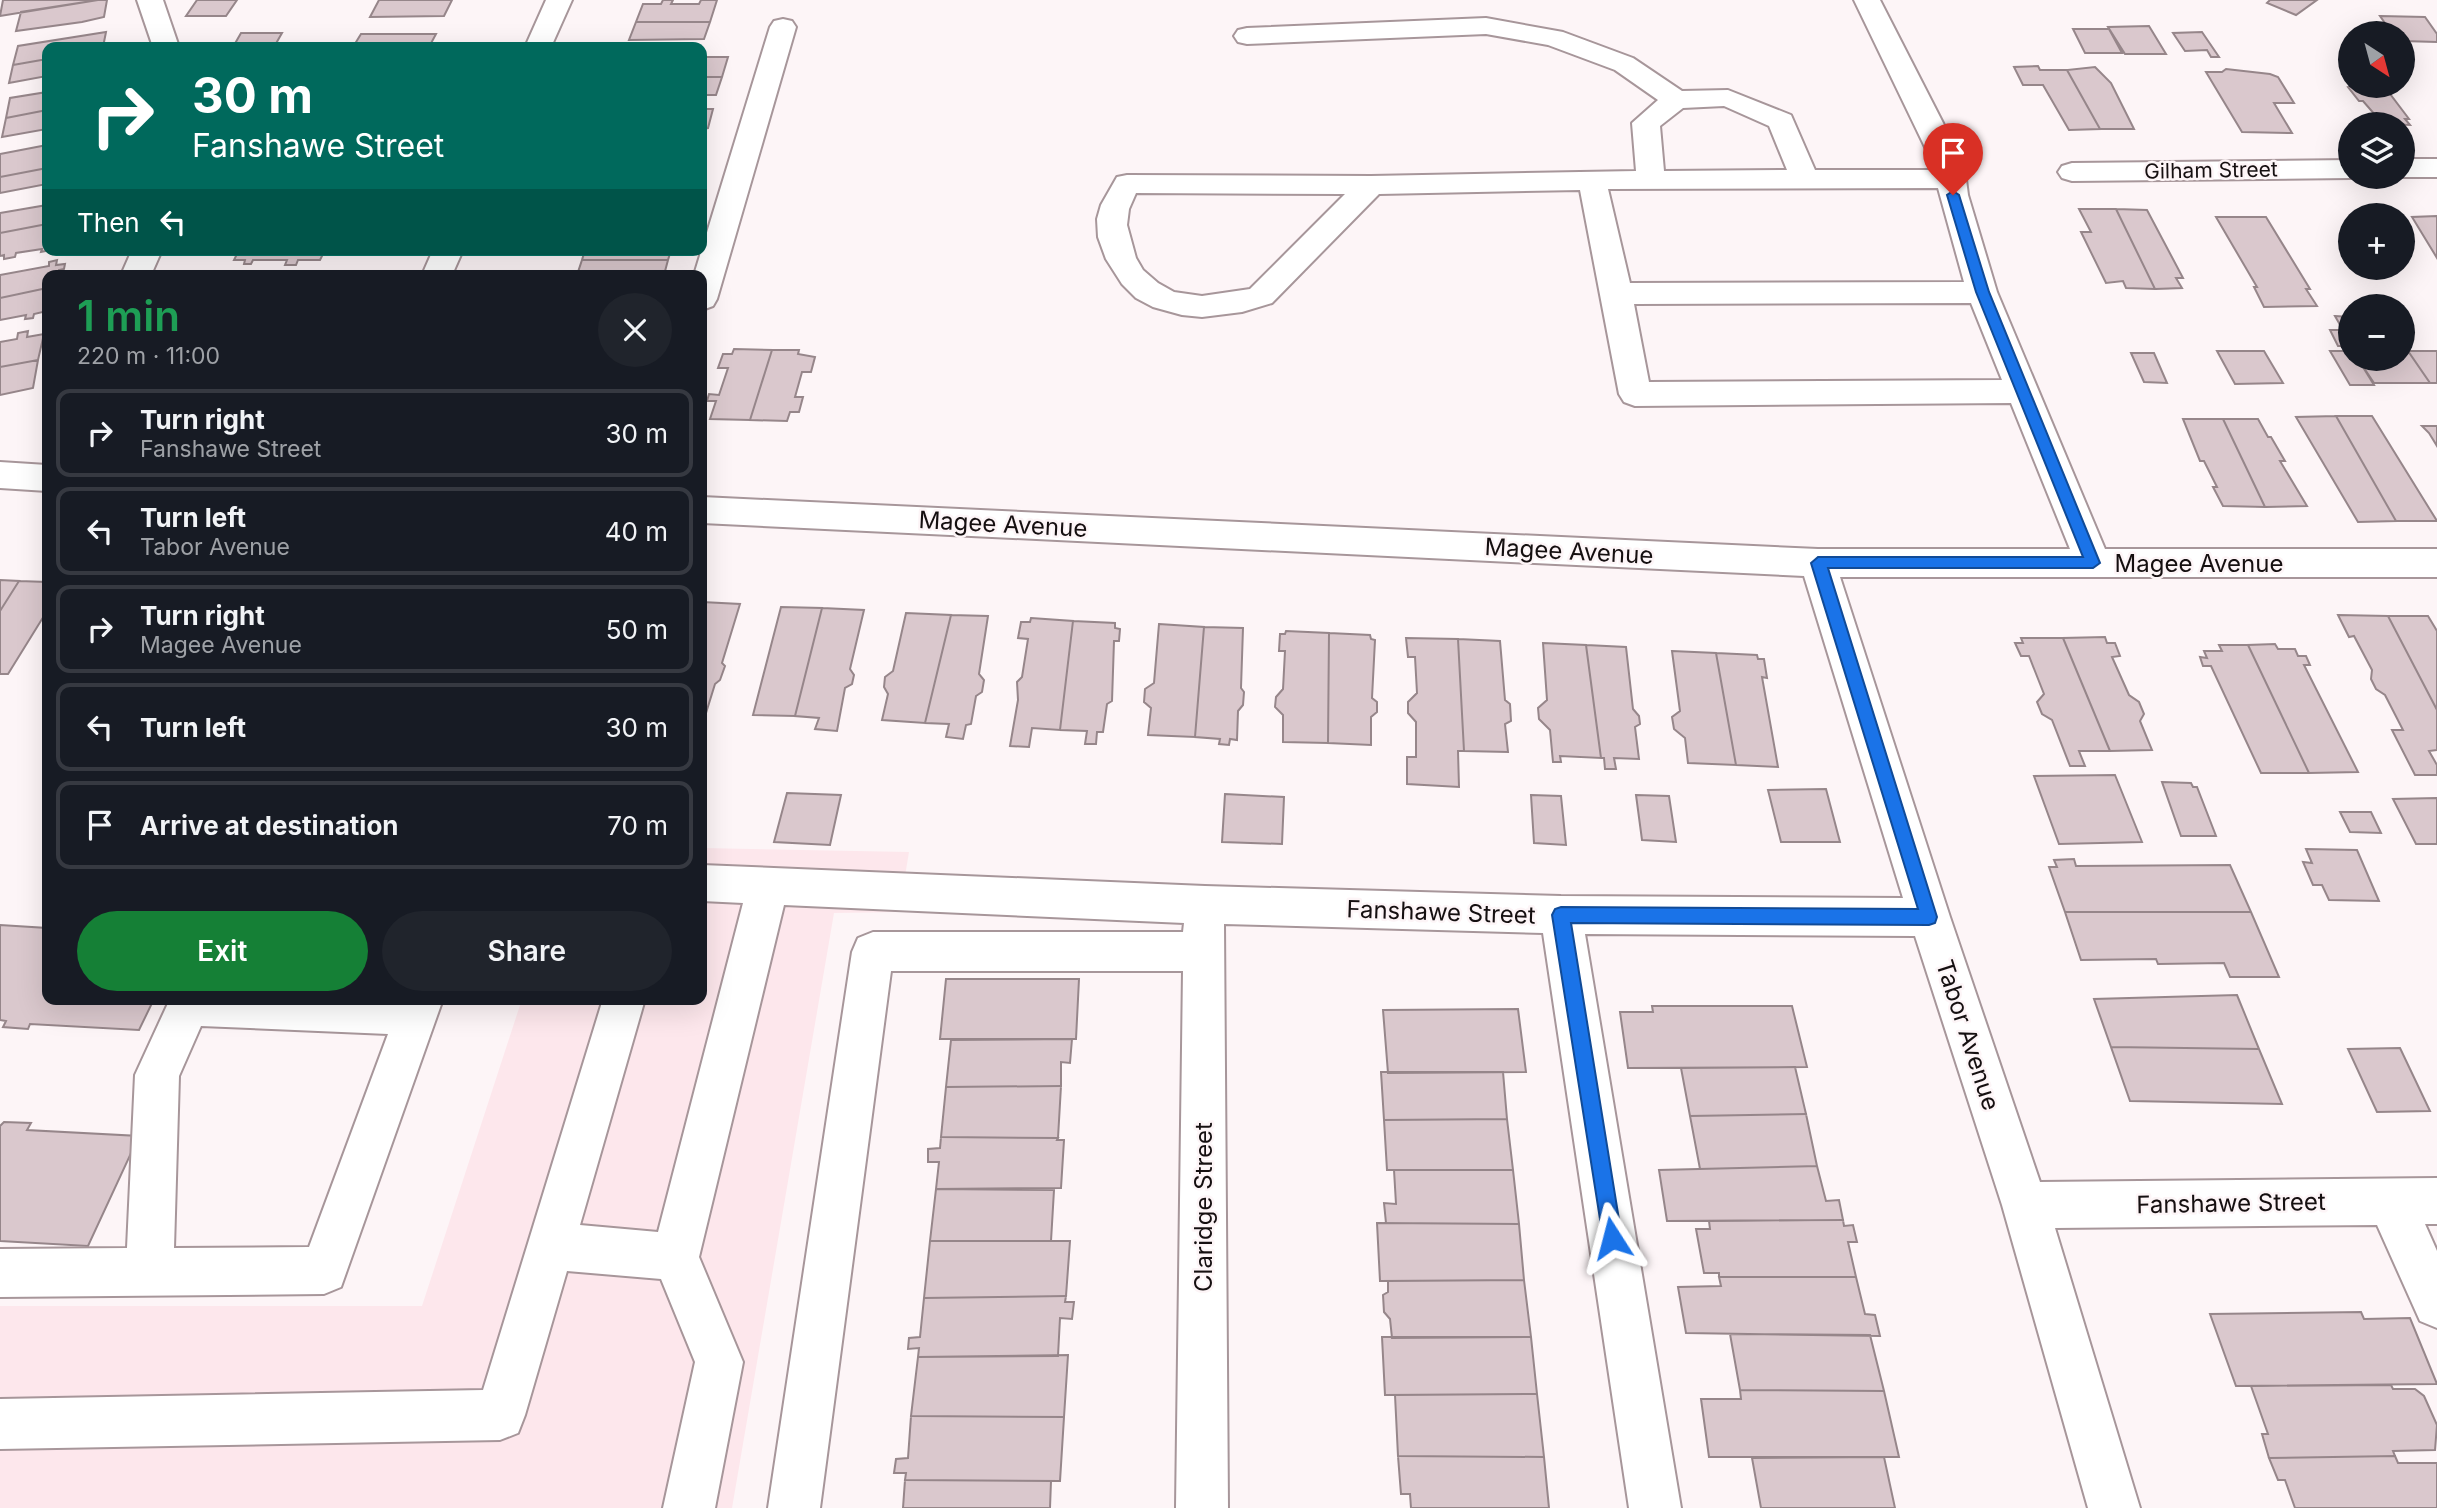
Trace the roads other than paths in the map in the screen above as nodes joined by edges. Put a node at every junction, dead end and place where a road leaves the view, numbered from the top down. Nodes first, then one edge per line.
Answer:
1 (150, 0) edge
2 (559, 0) edge
3 (1867, 0) edge
4 (783, 27) dead end
5 (1247, 36) dead end
6 (164, 42) edge
7 (540, 42) edge
8 (1676, 100) junction
9 (2415, 168) edge
10 (2437, 168) edge
11 (2338, 169) edge
12 (2073, 172) dead end
13 (1951, 179) junction
14 (1592, 180) junction
15 (1651, 180) junction
16 (1804, 180) junction
17 (1371, 185) junction
18 (707, 282) edge
19 (1982, 292) junction
20 (1617, 294) junction
21 (2022, 391) junction
22 (0, 475) edge
23 (42, 478) edge
24 (707, 510) edge
25 (1818, 563) junction
26 (2093, 563) junction
27 (2437, 563) edge
28 (707, 883) edge
29 (768, 886) junction
30 (1205, 905) junction
31 (1561, 915) junction
32 (1929, 917) junction
33 (1204, 951) junction
34 (189, 1005) edge
35 (327, 1005) edge
36 (622, 1005) edge
37 (419, 1007) edge
38 (2437, 1200) edge
39 (2390, 1201) junction
40 (2025, 1205) junction
41 (550, 1246) junction
42 (675, 1257) junction
43 (150, 1272) junction
44 (0, 1273) edge
45 (2437, 1304) edge
46 (0, 1424) edge
47 (689, 1508) edge
48 (794, 1508) edge
49 (1202, 1508) edge
50 (1655, 1508) edge
51 (2114, 1508) edge

1 - 6 street
2 - 7 street
3 - 13 street
4 - 18 street
5 - 8 street
8 - 15 street
8 - 16 street
9 - 10 street
11 - 12 street, Gilham Street
13 - 16 street
13 - 19 street
14 - 15 street
14 - 17 street
14 - 20 street
15 - 16 street
17 - 17 street
19 - 20 street
19 - 21 street
20 - 21 street
21 - 26 street
22 - 23 street
24 - 25 street, Magee Avenue
25 - 26 street, Magee Avenue
25 - 32 street, Tabor Avenue
26 - 27 street, Magee Avenue
28 - 29 street, Fanshawe Street
29 - 30 street, Fanshawe Street
29 - 42 street
30 - 31 street, Fanshawe Street
30 - 33 street, Claridge Street
31 - 32 street, Fanshawe Street
31 - 50 street
32 - 40 street, Tabor Avenue
33 - 48 street
33 - 49 street, Claridge Street
34 - 43 street
35 - 37 street
36 - 41 street
37 - 43 street
38 - 39 street, Fanshawe Street
39 - 40 street, Fanshawe Street
39 - 45 street
40 - 51 street, Tabor Avenue
41 - 42 street
41 - 46 street
42 - 47 street
43 - 44 street

